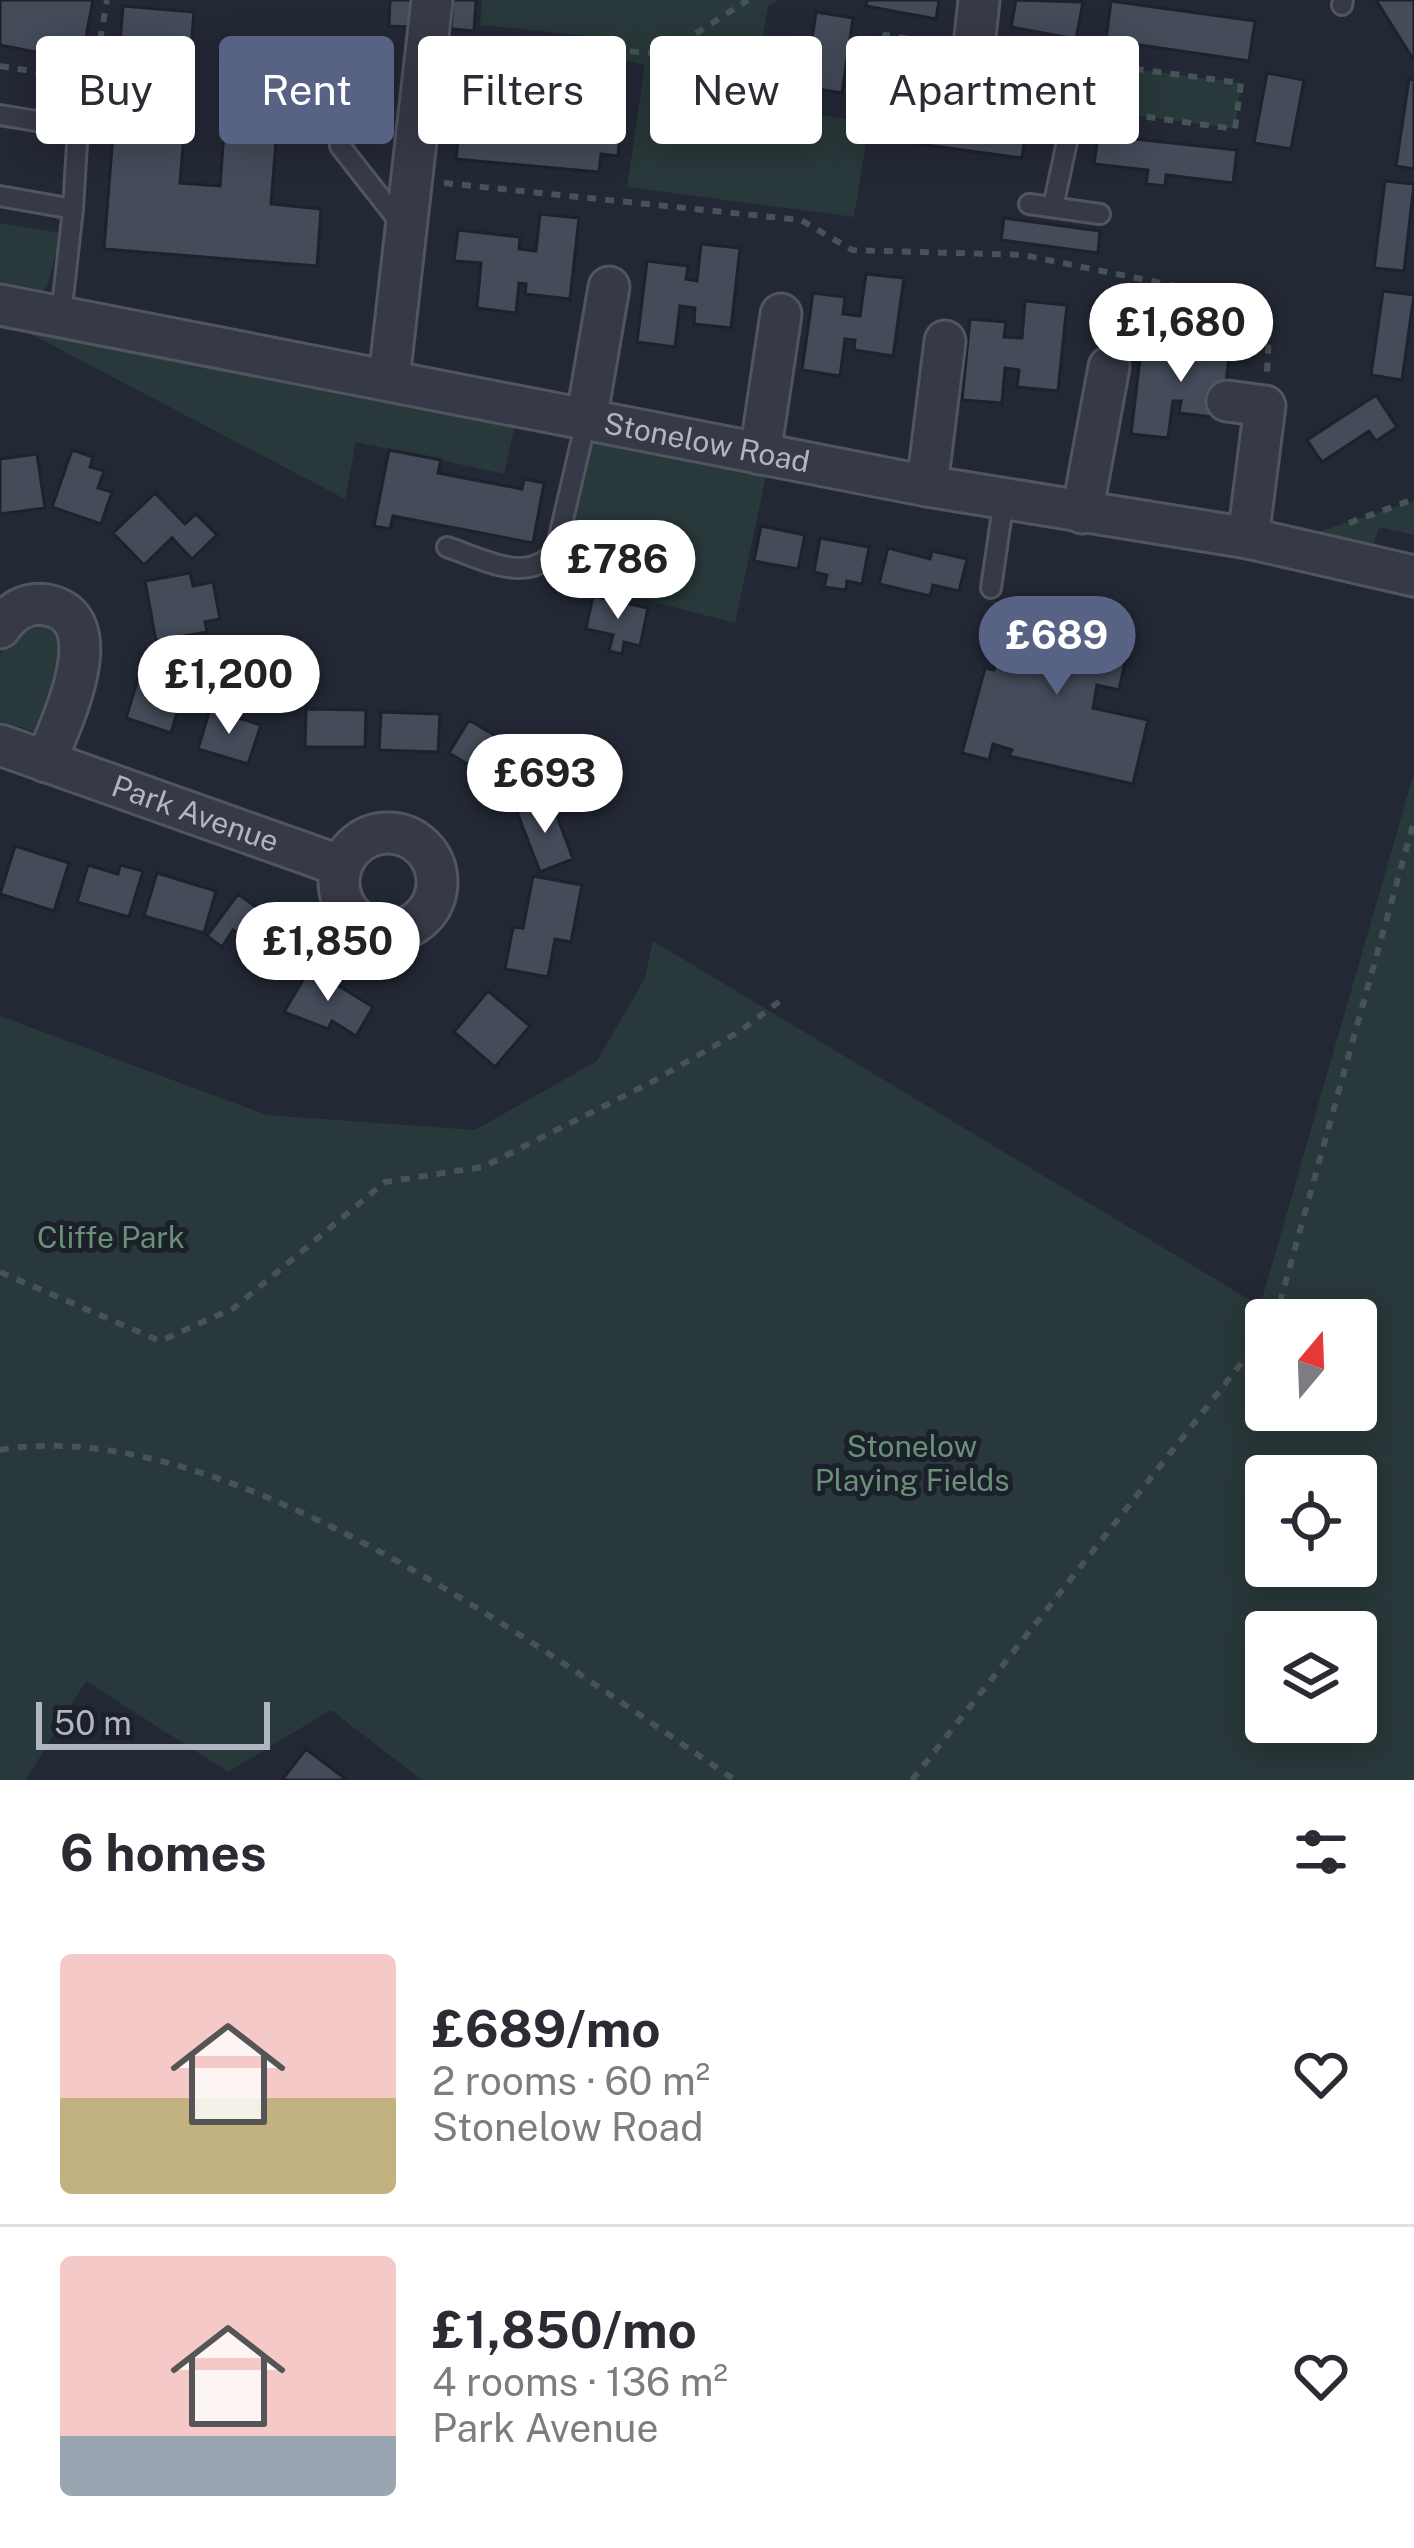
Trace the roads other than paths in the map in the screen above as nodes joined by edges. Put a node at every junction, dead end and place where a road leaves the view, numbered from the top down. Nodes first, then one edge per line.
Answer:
1 (432, 0) edge
2 (979, 0) edge
3 (428, 36) edge
4 (978, 36) edge
5 (0, 115) edge
6 (418, 118) edge
7 (340, 144) edge
8 (1066, 144) edge
9 (0, 196) edge
10 (1029, 204) dead end
11 (1053, 207) junction
12 (74, 209) junction
13 (1100, 214) dead end
14 (405, 229) junction
15 (610, 288) dead end
16 (0, 304) edge
17 (778, 314) dead end
18 (61, 316) junction
19 (938, 341) dead end
20 (1105, 366) dead end
21 (389, 379) junction
22 (1246, 404) road end
23 (586, 421) junction
24 (760, 454) junction
25 (927, 486) junction
26 (1004, 500) junction
27 (1082, 513) junction
28 (1248, 538) junction
29 (447, 547) dead end
30 (1414, 576) edge
31 (991, 588) dead end
32 (0, 628) edge
33 (1, 750) edge
34 (46, 762) junction
35 (341, 866) dead end

1 - 3 street
2 - 4 street
5 - 12 lane
6 - 14 street
7 - 14 lane
8 - 11 lane
9 - 12 lane
10 - 11 lane
11 - 13 lane
12 - 18 lane
14 - 21 street
15 - 23 street
16 - 18 street, Stonelow Road
17 - 24 street
18 - 21 street, Stonelow Road
19 - 25 street
20 - 27 street
21 - 23 street, Stonelow Road
22 - 28 street
23 - 24 street, Stonelow Road
23 - 29 lane
24 - 25 street, Stonelow Road
25 - 26 street, Stonelow Road
26 - 27 street, Stonelow Road
26 - 31 lane
27 - 28 street, Stonelow Road
28 - 30 street, Stonelow Road
32 - 34 street
33 - 34 street, Park Avenue
34 - 35 street, Park Avenue

